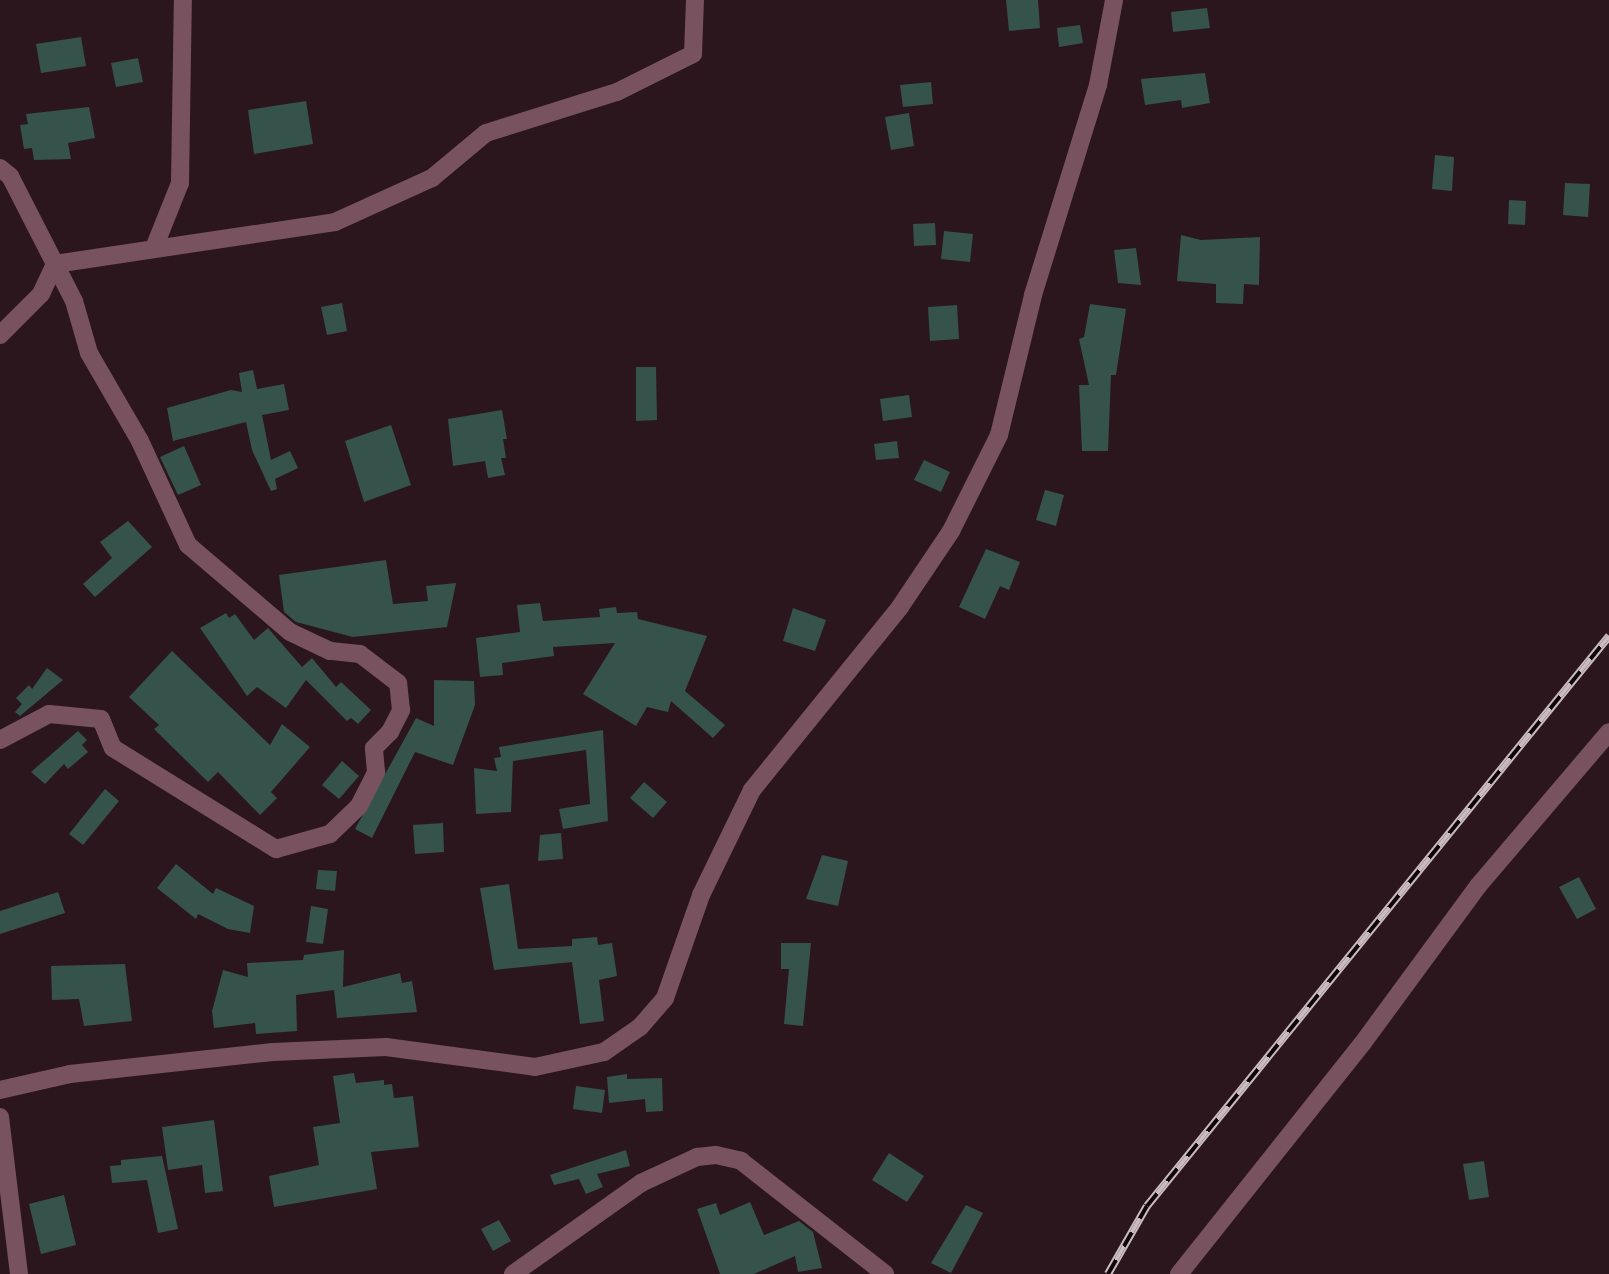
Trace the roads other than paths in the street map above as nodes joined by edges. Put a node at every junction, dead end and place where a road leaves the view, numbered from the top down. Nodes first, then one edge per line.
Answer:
1 (183, 0) edge
2 (695, 0) edge
3 (1114, 0) edge
4 (0, 168) edge
5 (154, 248) junction
6 (55, 264) junction
7 (0, 335) edge
8 (1609, 732) edge
9 (0, 740) edge
10 (0, 1090) edge
11 (0, 1117) edge
12 (19, 1274) edge
13 (513, 1274) edge
14 (886, 1274) edge
15 (1179, 1274) edge

1 - 5 street
2 - 5 street
3 - 10 street
4 - 6 street
5 - 6 street
6 - 7 street
6 - 9 street
8 - 15 street
11 - 12 street
13 - 14 street

